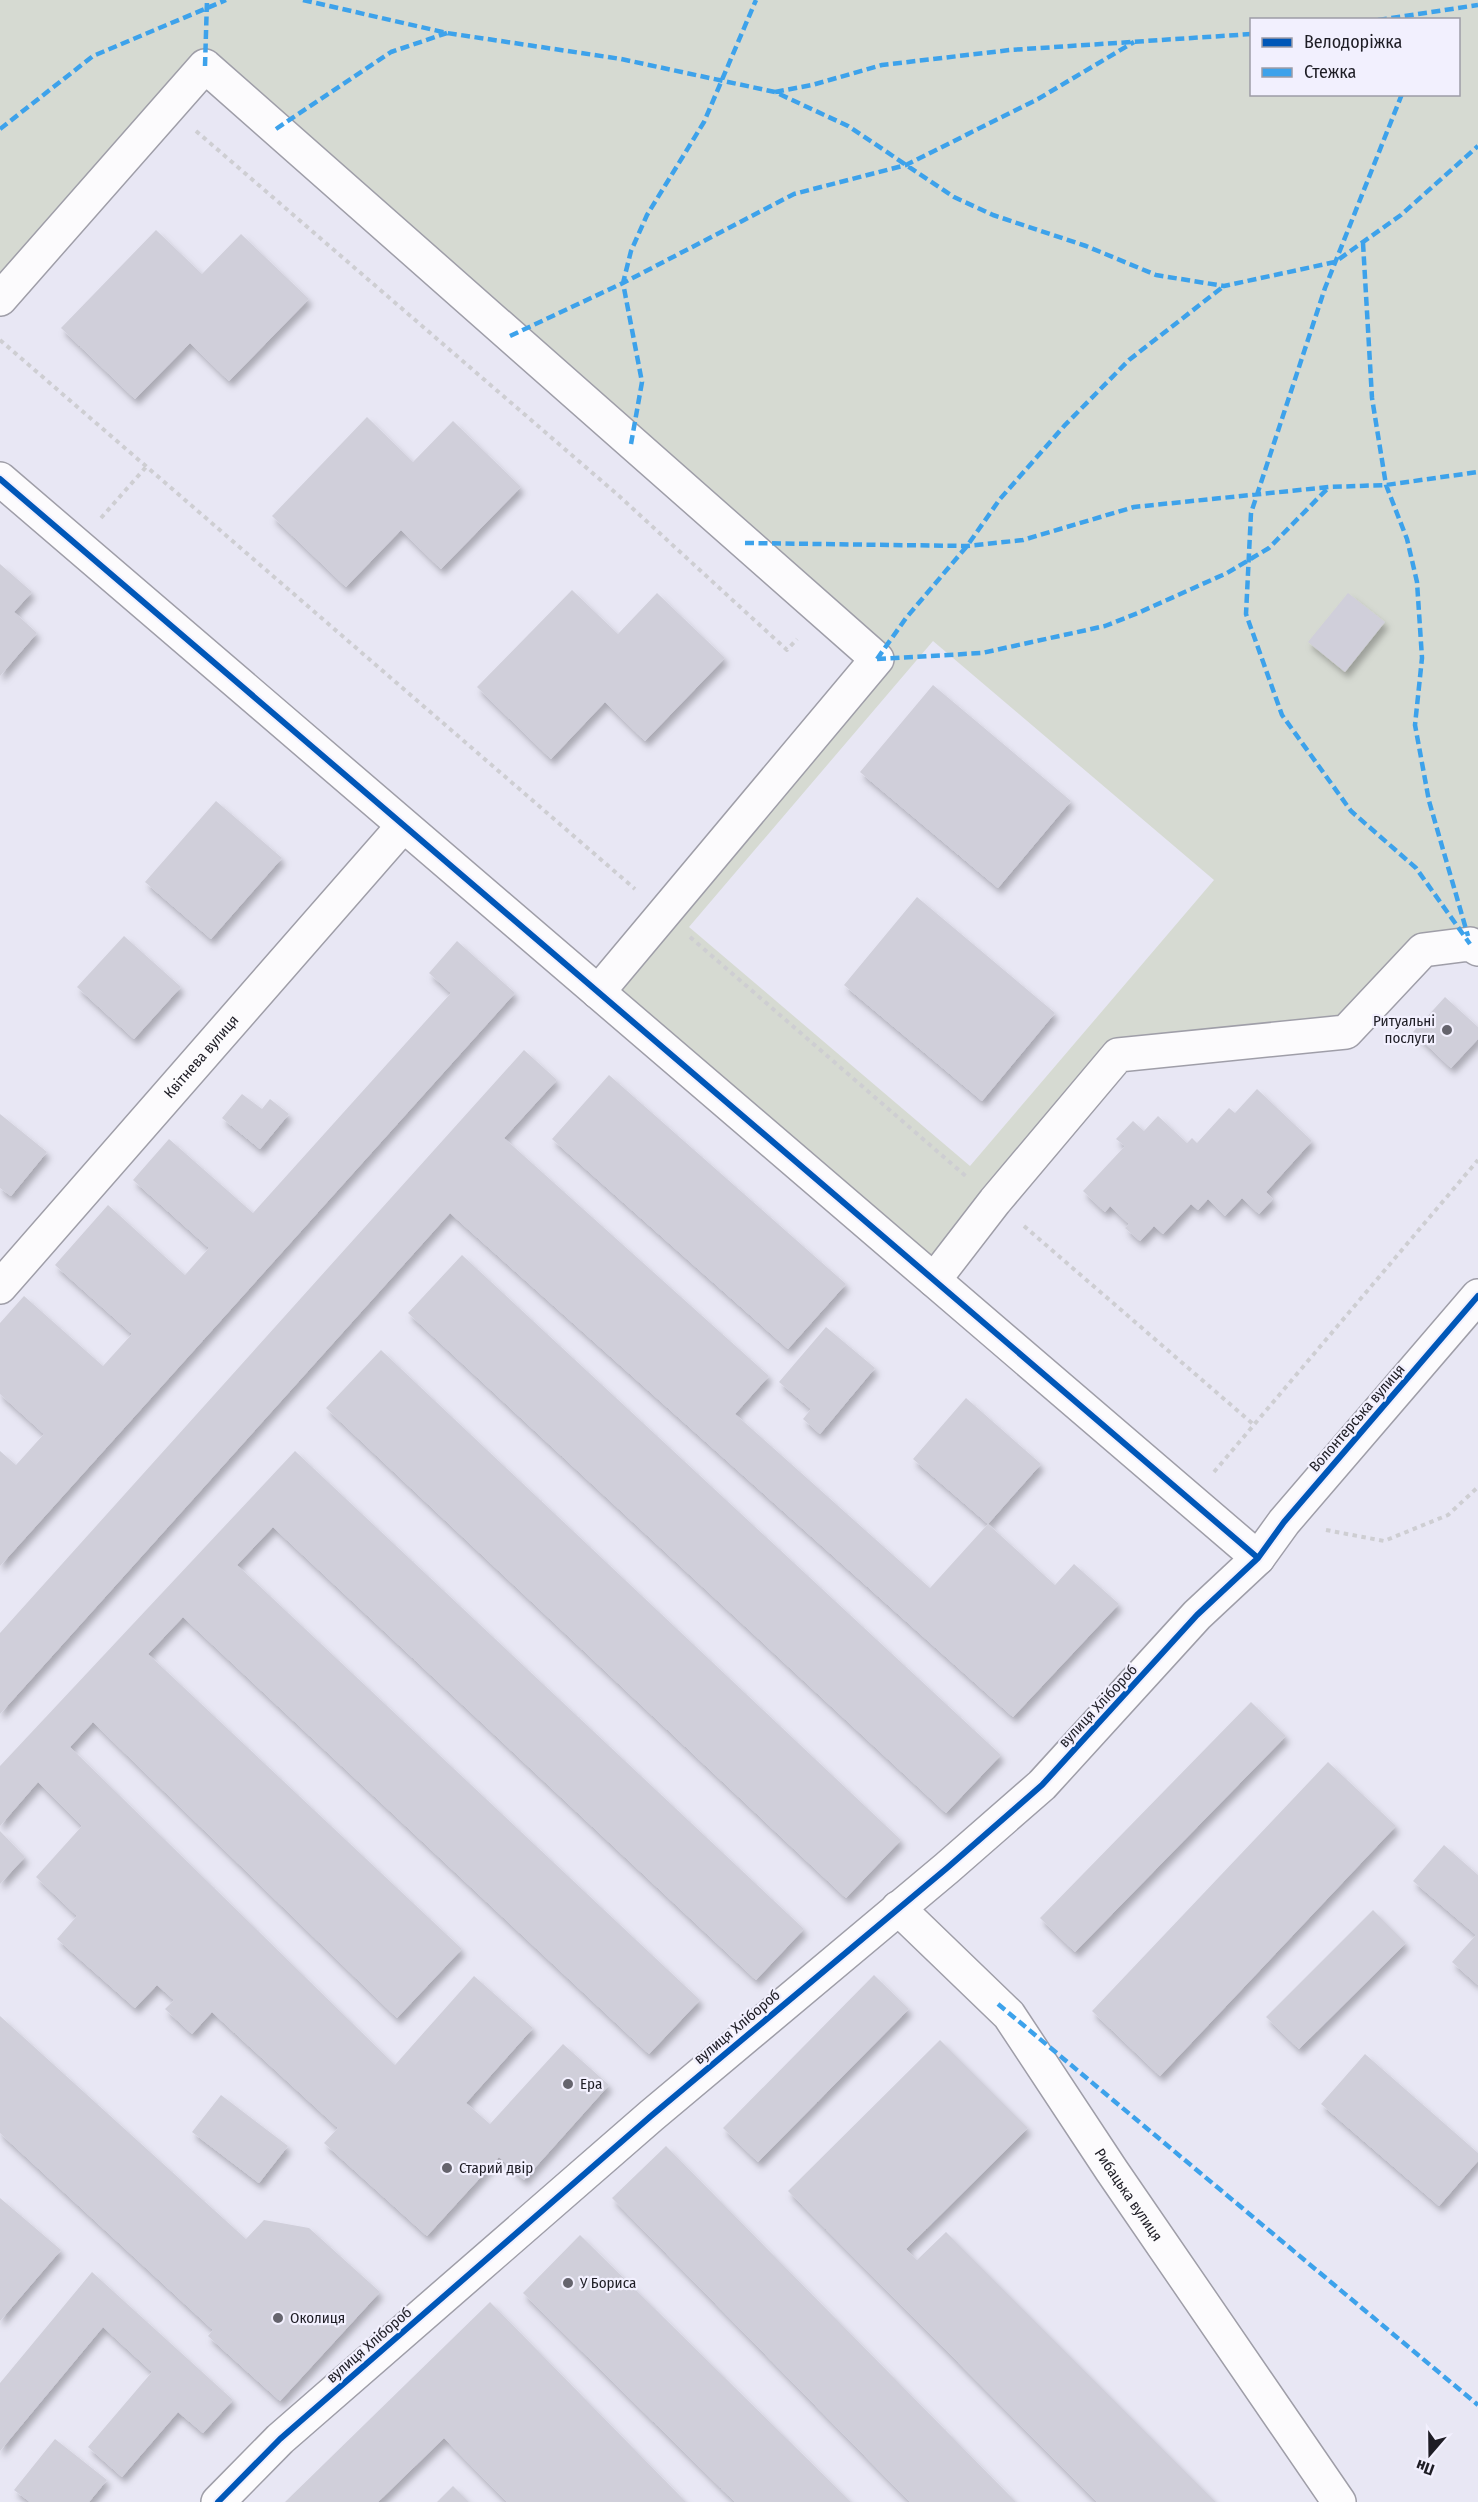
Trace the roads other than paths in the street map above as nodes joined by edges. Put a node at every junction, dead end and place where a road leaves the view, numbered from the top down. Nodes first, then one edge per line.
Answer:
1 (0, 299) edge
2 (0, 479) edge
3 (403, 826) junction
4 (1478, 949) edge
5 (598, 992) junction
6 (934, 1280) junction
7 (0, 1287) edge
8 (1478, 1296) edge
9 (1258, 1558) junction
10 (898, 1908) junction
11 (218, 2502) edge
12 (1339, 2502) edge

1 - 5 street
2 - 3 street
3 - 5 street
3 - 7 street, Квітнева вулиця
4 - 6 street
5 - 6 street
6 - 9 street
8 - 9 street, Волонтерська вулиця
9 - 10 street, вулиця Хлібороб
10 - 11 street, вулиця Хлібороб
10 - 12 street, Рибацька вулиця

